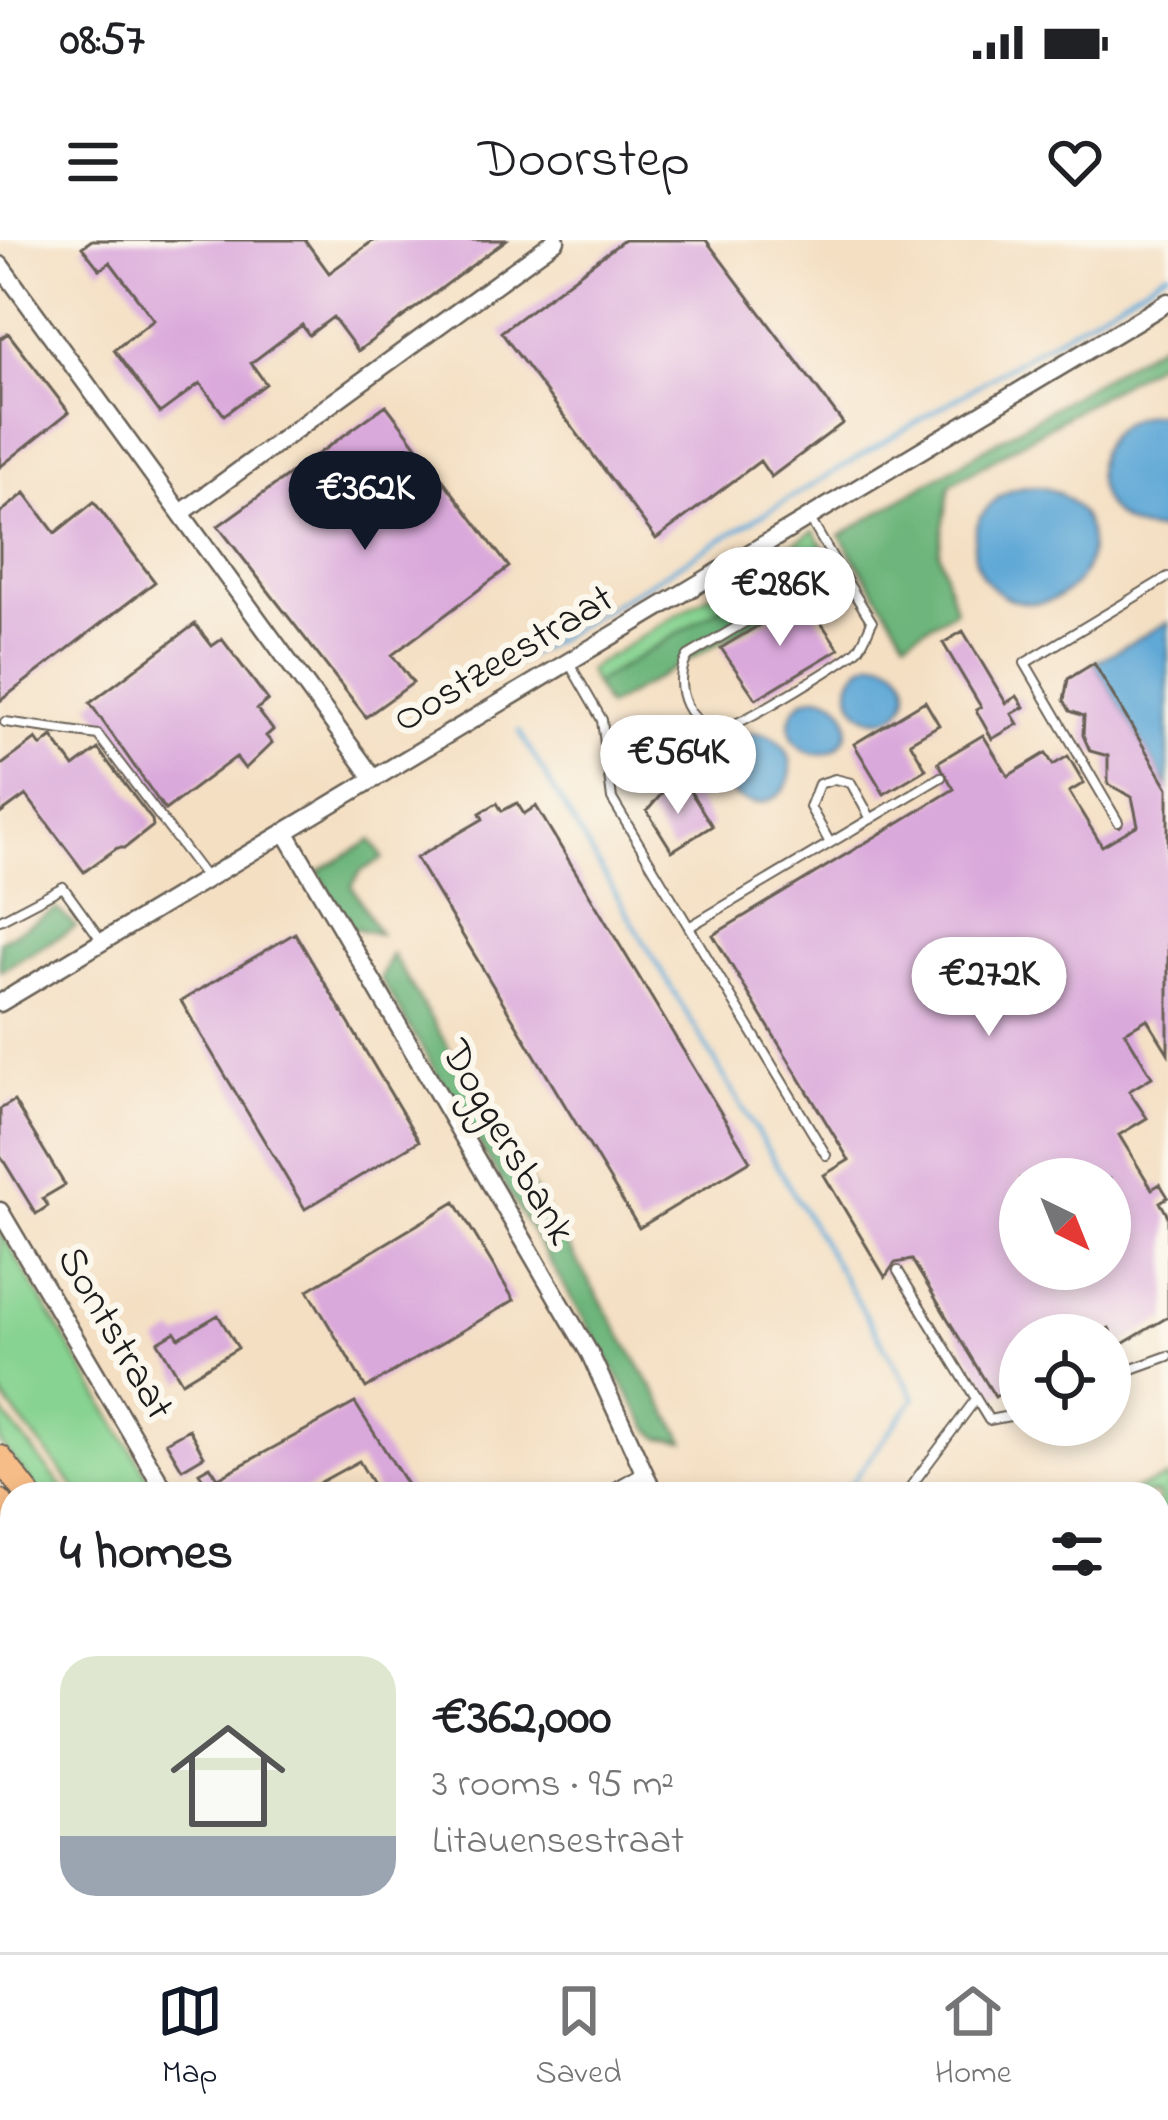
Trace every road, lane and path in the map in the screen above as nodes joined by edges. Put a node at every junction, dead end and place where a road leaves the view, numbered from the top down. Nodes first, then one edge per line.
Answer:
1 (556, 240) edge
2 (0, 266) edge
3 (1168, 302) edge
4 (184, 511) junction
5 (809, 518) junction
6 (838, 567) junction
7 (1168, 577) edge
8 (569, 663) junction
9 (5, 722) dead end
10 (941, 777) dead end
11 (374, 779) junction
12 (871, 819) junction
13 (1118, 822) dead end
14 (286, 833) junction
15 (830, 843) junction
16 (208, 880) junction
17 (0, 920) edge
18 (689, 927) junction
19 (103, 942) junction
20 (0, 1003) edge
21 (826, 1155) dead end
22 (0, 1211) edge
23 (898, 1271) dead end
24 (1168, 1356) edge
25 (1131, 1369) edge
26 (976, 1399) junction
27 (999, 1418) edge
28 (0, 1458) edge
29 (644, 1475) junction
30 (19, 1482) edge
31 (159, 1482) edge
32 (632, 1482) edge
33 (648, 1482) edge
34 (914, 1482) edge

1 - 4 street
2 - 4 street
3 - 5 street, Oostzeestraat
4 - 11 street
5 - 6 lane
5 - 8 street, Oostzeestraat
6 - 6 lane
7 - 13 lane
8 - 11 street, Oostzeestraat
8 - 18 lane
9 - 16 lane
10 - 12 lane
11 - 14 street, Oostzeestraat
12 - 15 lane
12 - 15 lane
14 - 16 street, Oostzeestraat
14 - 29 street, Doggersbank
15 - 18 lane
16 - 19 street, Oostzeestraat
17 - 19 lane
18 - 21 lane
19 - 20 street, Oostzeestraat
22 - 31 street, Sontstraat
23 - 26 lane
24 - 25 lane
26 - 27 lane
26 - 34 lane
28 - 30 main road
29 - 32 street
29 - 33 street, Doggersbank

